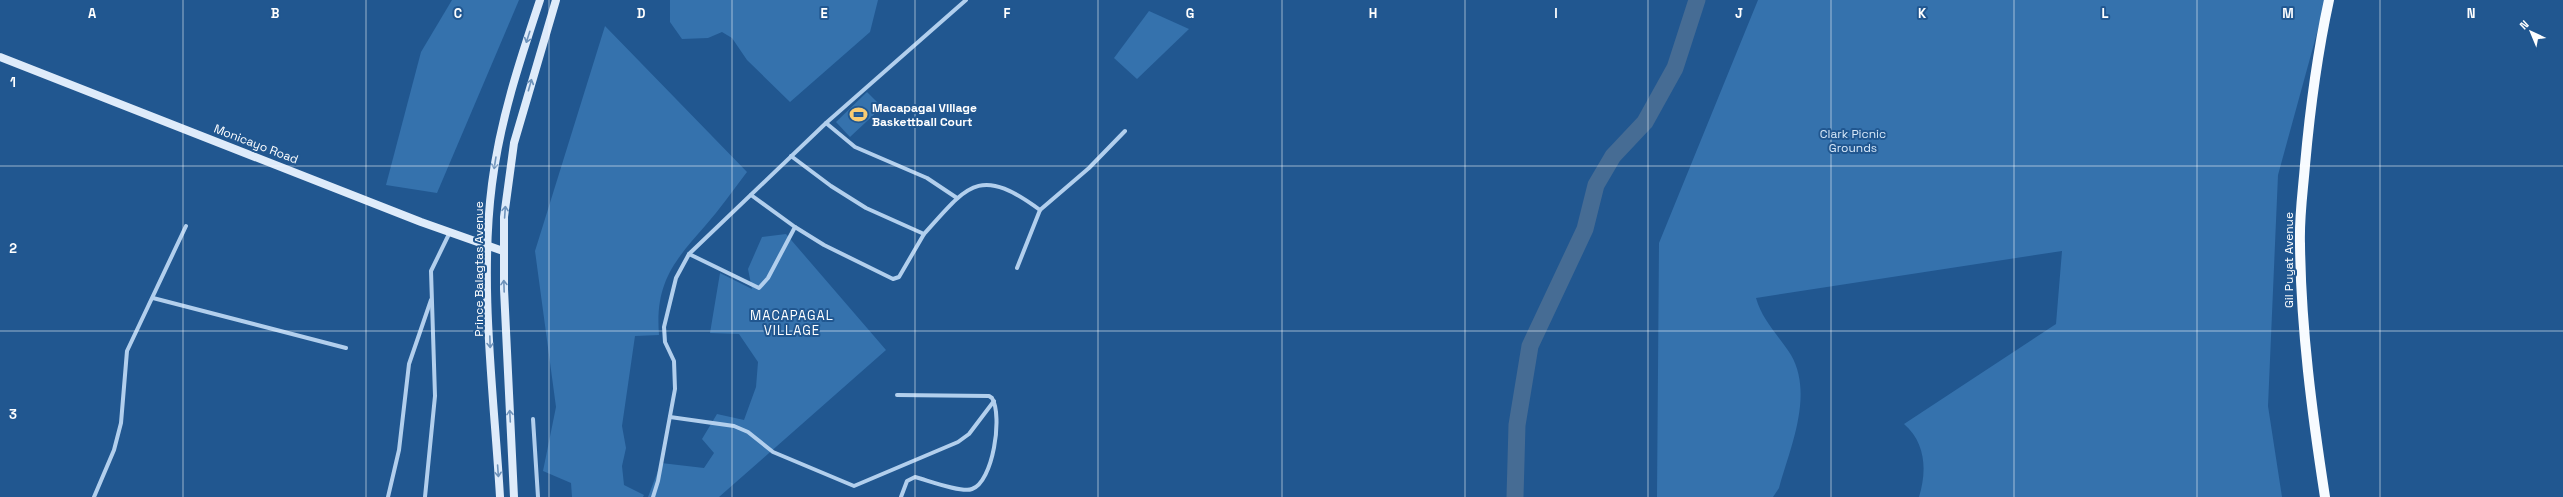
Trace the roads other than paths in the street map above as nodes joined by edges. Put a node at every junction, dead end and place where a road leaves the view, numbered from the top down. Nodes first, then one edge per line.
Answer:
1 (540, 0) edge
2 (556, 0) edge
3 (966, 0) edge
4 (2329, 0) edge
5 (0, 57) edge
6 (826, 123) junction
7 (1125, 131) dead end
8 (791, 156) junction
9 (751, 195) junction
10 (957, 198) junction
11 (1040, 210) junction
12 (186, 226) dead end
13 (795, 227) junction
14 (450, 232) junction
15 (924, 234) junction
16 (489, 247) junction
17 (504, 252) junction
18 (690, 254) junction
19 (1016, 268) dead end
20 (153, 298) junction
21 (432, 298) junction
22 (346, 348) dead end
23 (897, 395) dead end
24 (994, 401) junction
25 (670, 417) junction
26 (533, 418) dead end
27 (94, 497) edge
28 (388, 497) edge
29 (425, 497) edge
30 (500, 497) edge
31 (514, 497) edge
32 (538, 497) edge
33 (653, 497) edge
34 (901, 497) edge
35 (2325, 497) edge

1 -> 16 main road, Prince Balagtas Avenue
17 -> 2 main road, Prince Balagtas Avenue
3 - 6 street
4 - 35 main road, Gil Puyat Avenue
5 - 14 main road, Monicayo Road
6 - 8 street
6 - 10 street
7 - 11 street
8 - 9 street
8 - 15 street
9 - 13 street
9 - 18 street
10 - 11 street
10 - 15 street
11 - 19 street
12 - 20 street
13 - 15 street
13 - 18 street
14 - 16 main road, Monicayo Road
14 - 21 street
16 - 17 main road, Monicayo Road
16 -> 30 main road, Prince Balagtas Avenue
31 -> 17 main road, Prince Balagtas Avenue
18 - 25 street
20 - 22 street
20 - 27 street
21 - 28 street
21 - 29 street
23 - 24 street
24 - 25 street
24 - 34 street
25 - 33 street
26 - 32 street

